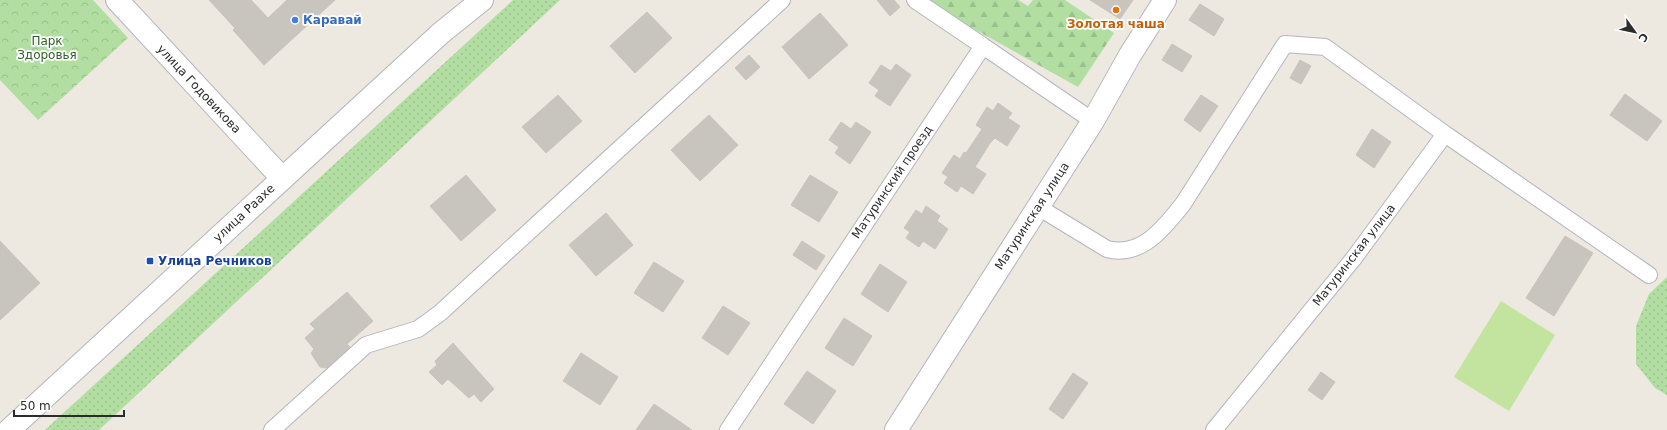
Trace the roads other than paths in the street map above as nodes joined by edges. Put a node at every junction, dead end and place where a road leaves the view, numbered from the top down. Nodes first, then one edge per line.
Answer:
1 (117, 0) edge
2 (482, 0) edge
3 (782, 0) edge
4 (915, 0) edge
5 (1165, 0) edge
6 (983, 46) junction
7 (1093, 121) junction
8 (1445, 134) junction
9 (282, 178) junction
10 (1038, 207) junction
11 (1649, 275) dead end
12 (10, 430) edge
13 (272, 430) edge
14 (728, 430) edge
15 (896, 430) edge
16 (1214, 430) edge

1 - 9 street, улица Годовикова
2 - 9 street, улица Раахе
3 - 13 street
4 - 6 street
5 - 7 street, Матуринская улица
6 - 7 street
6 - 14 street, Матуринский проезд
7 - 10 street, Матуринская улица
8 - 10 street
8 - 11 street
8 - 16 street, Матуринская улица
9 - 12 street, улица Раахе
10 - 15 street, Матуринская улица

